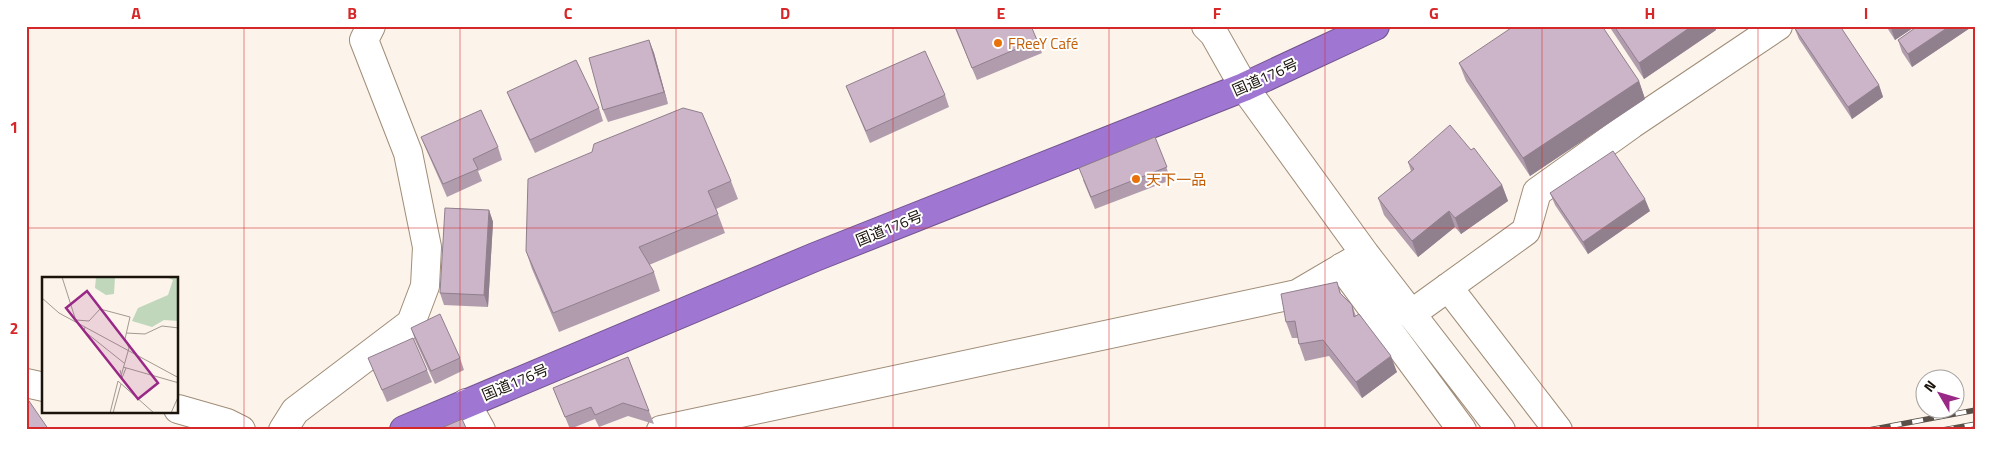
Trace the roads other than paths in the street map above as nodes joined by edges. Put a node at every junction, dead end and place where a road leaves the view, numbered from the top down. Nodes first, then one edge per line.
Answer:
1 (371, 26) edge
2 (1206, 26) edge
3 (1375, 26) edge
4 (1778, 26) edge
5 (1244, 87) junction
6 (1365, 254) junction
7 (1342, 267) junction
8 (1448, 286) junction
9 (1411, 314) junction
10 (26, 383) edge
11 (42, 387) edge
12 (466, 402) junction
13 (179, 409) edge
14 (240, 430) edge
15 (283, 430) edge
16 (404, 430) edge
17 (481, 430) edge
18 (661, 430) edge
19 (1462, 430) edge
20 (1501, 430) edge
21 (1558, 430) edge

1 - 15 street
2 - 5 street
3 - 5 highway, 国道176号
4 - 8 street
5 - 6 street
5 - 12 highway, 国道176号
6 - 7 street
6 - 9 street
7 - 18 street
7 - 19 street
8 - 9 street
8 - 21 street
9 - 20 street
10 - 11 street
12 - 16 highway, 国道176号
12 - 17 street
13 - 14 street

